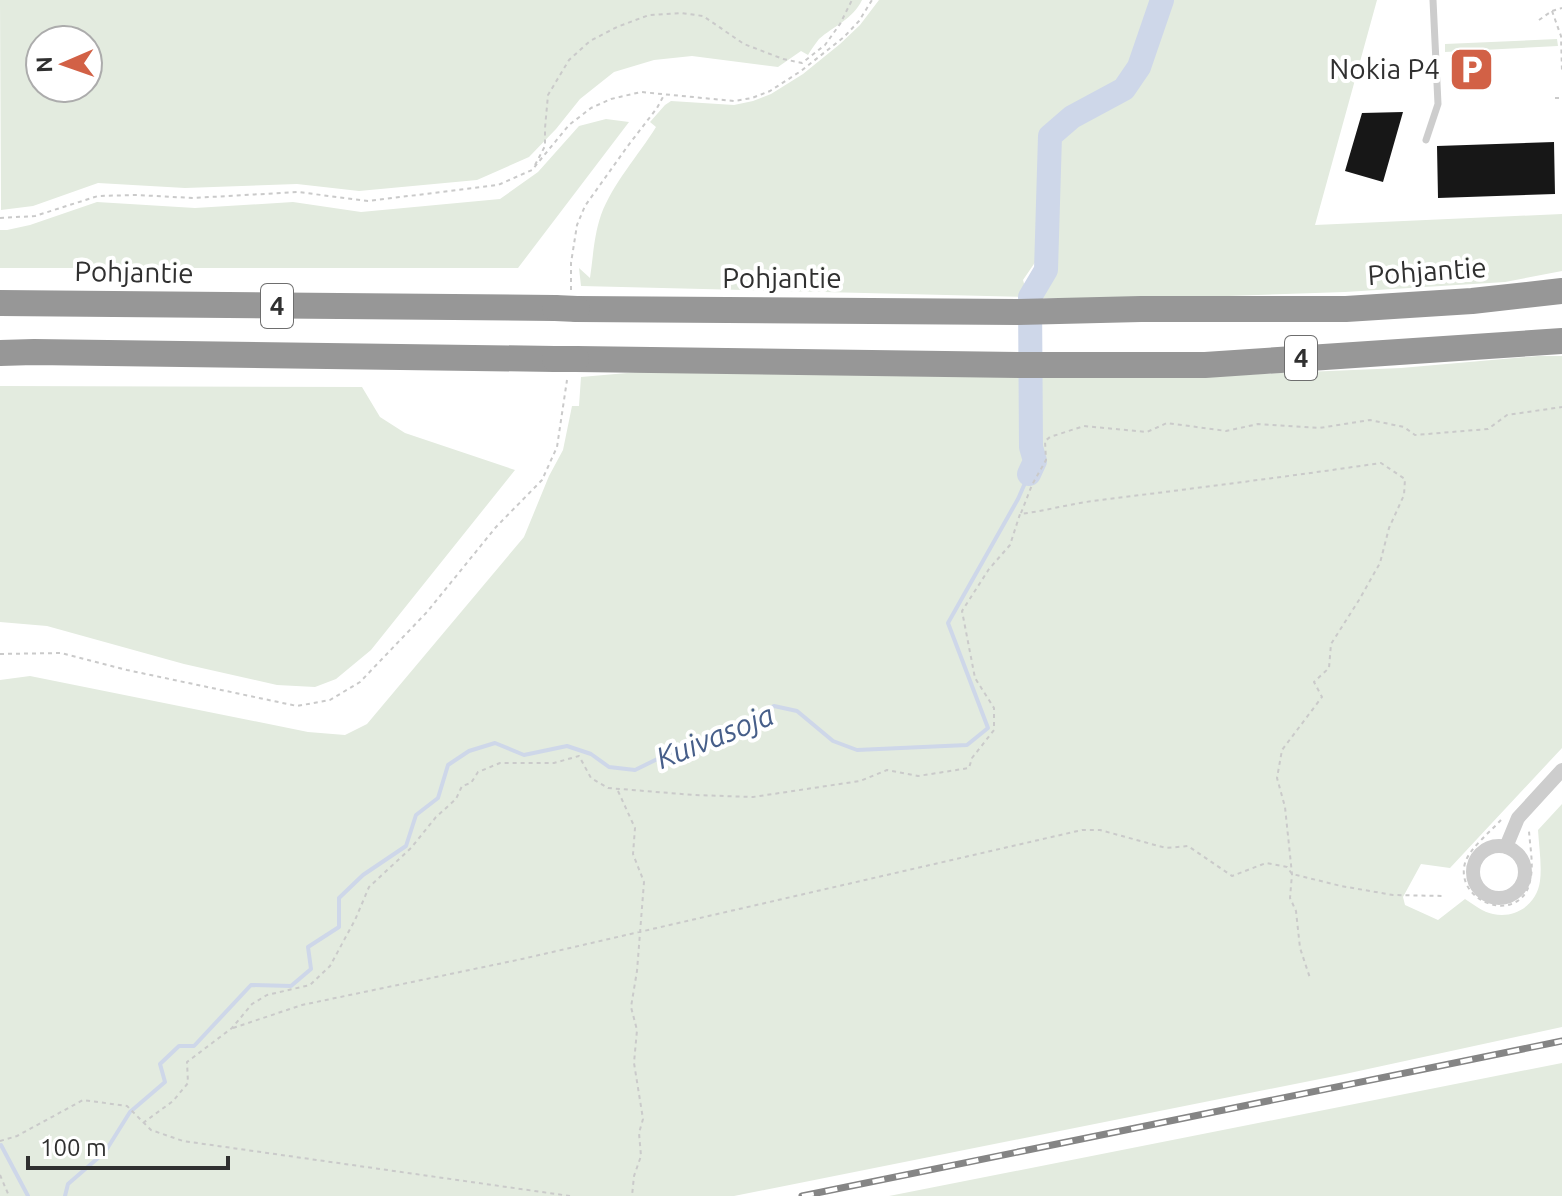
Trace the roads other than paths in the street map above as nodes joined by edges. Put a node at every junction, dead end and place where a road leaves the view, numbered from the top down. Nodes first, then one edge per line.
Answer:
1 (1433, 0) edge
2 (1426, 140) dead end
3 (1562, 291) edge
4 (0, 303) edge
5 (1562, 341) edge
6 (0, 353) edge
7 (1562, 770) edge
8 (1506, 847) dead end

1 - 2 lane
3 - 4 highway, Pohjantie / 4
5 - 6 highway, 4
7 - 8 street

